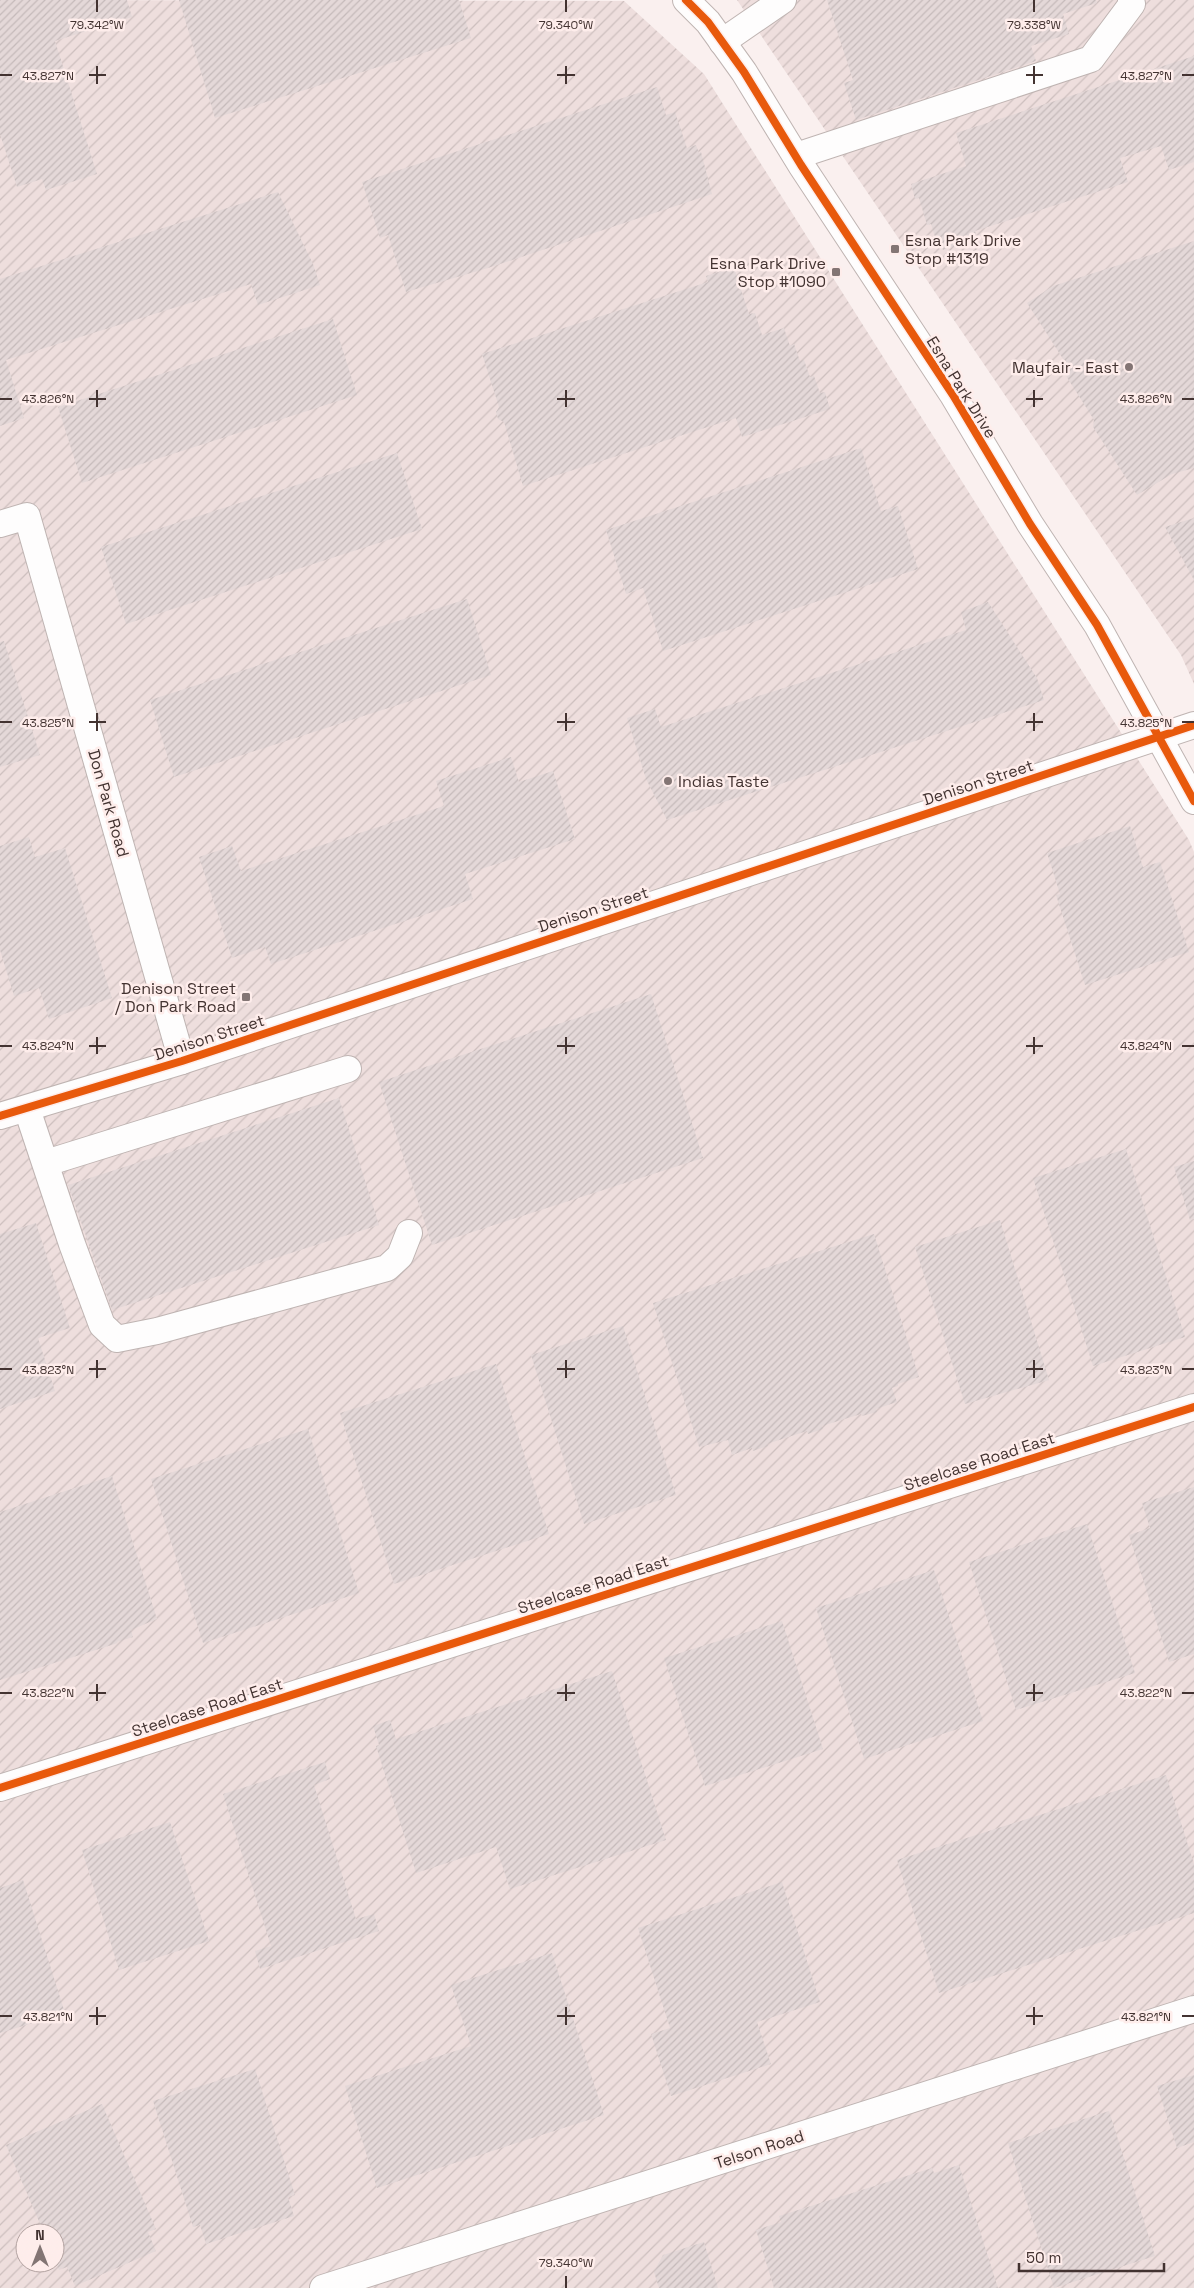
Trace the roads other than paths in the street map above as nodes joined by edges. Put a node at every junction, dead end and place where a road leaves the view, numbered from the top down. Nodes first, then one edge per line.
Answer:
1 (686, 0) edge
2 (783, 0) edge
3 (1131, 0) edge
4 (722, 42) junction
5 (796, 156) junction
6 (0, 524) edge
7 (1194, 725) edge
8 (1159, 735) junction
9 (1194, 801) edge
10 (182, 1060) junction
11 (348, 1069) dead end
12 (27, 1109) junction
13 (0, 1116) edge
14 (46, 1163) junction
15 (409, 1233) dead end
16 (1194, 1407) edge
17 (0, 1788) edge
18 (1194, 2009) edge
19 (324, 2288) edge

1 - 4 street, Esna Park Drive
2 - 4 street
3 - 5 street
4 - 5 street, Esna Park Drive
5 - 8 street, Esna Park Drive
6 - 10 street, Don Park Road
7 - 8 street, Denison Street
8 - 9 street, Esna Park Drive
8 - 10 street, Denison Street
10 - 12 street, Denison Street
11 - 14 street
12 - 13 street, Denison Street
12 - 14 street
14 - 15 street
16 - 17 street, Steelcase Road East
18 - 19 street, Telson Road

